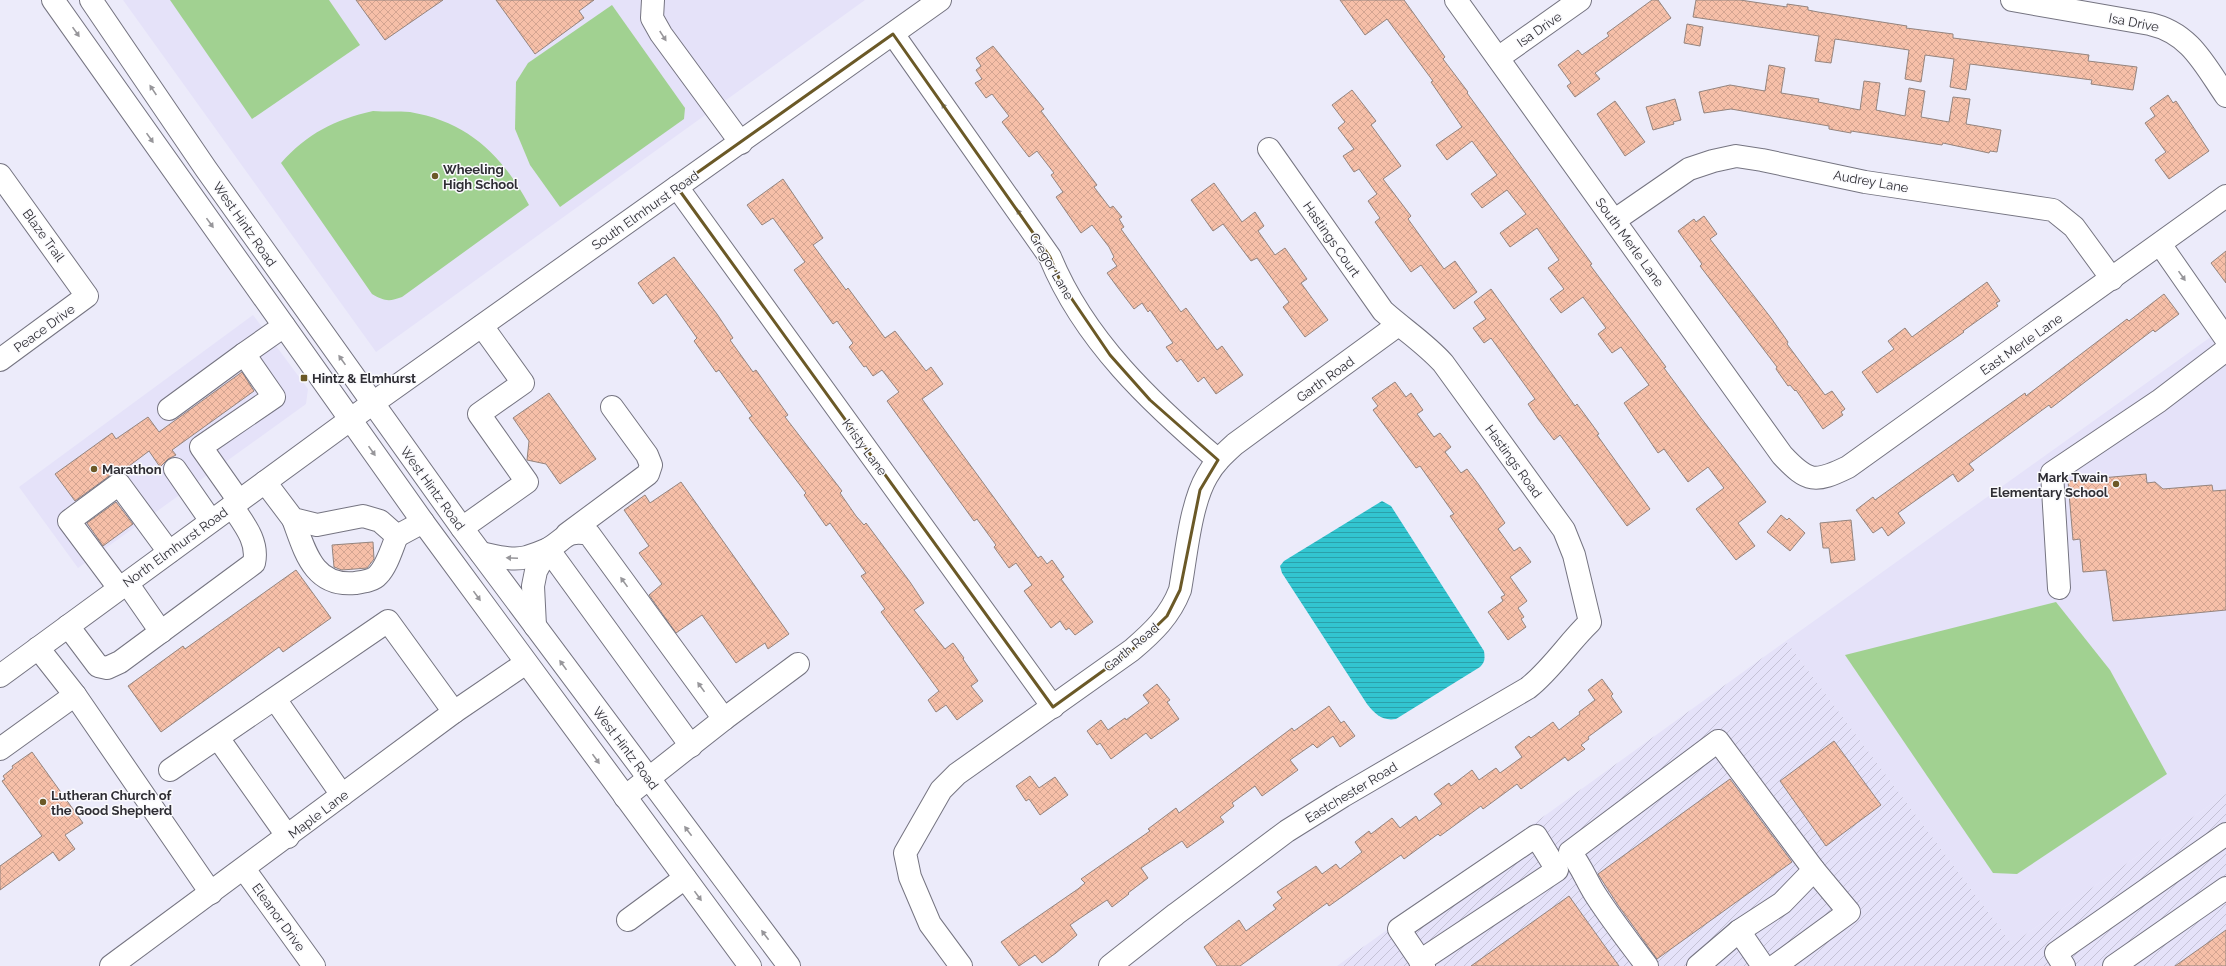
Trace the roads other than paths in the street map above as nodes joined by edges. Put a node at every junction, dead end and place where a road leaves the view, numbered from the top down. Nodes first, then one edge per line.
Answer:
1 (53, 0) edge
2 (91, 0) edge
3 (653, 0) edge
4 (939, 0) edge
5 (1456, 0) edge
6 (1580, 0) edge
7 (2012, 0) edge
8 (893, 34) junction
9 (1498, 58) junction
10 (2226, 96) edge
11 (741, 143) junction
12 (1269, 149) dead end
13 (0, 175) edge
14 (677, 187) junction
15 (2226, 196) edge
16 (1615, 220) junction
17 (2160, 244) junction
18 (2112, 279) junction
19 (87, 296) joint
20 (1398, 325) junction
21 (284, 326) junction
22 (482, 326) junction
23 (2226, 339) edge
24 (2226, 350) edge
25 (244, 354) junction
26 (0, 360) edge
27 (373, 403) junction
28 (612, 407) dead end
29 (169, 409) dead end
30 (350, 419) junction
31 (1218, 460) junction
32 (175, 469) dead end
33 (1810, 478) joint
34 (265, 482) junction
35 (235, 503) junction
36 (293, 519) junction
37 (211, 521) junction
38 (423, 522) junction
39 (462, 528) junction
40 (567, 534) junction
41 (397, 536) junction
42 (548, 549) junction
43 (169, 552) junction
44 (481, 553) junction
45 (123, 586) junction
46 (2059, 588) dead end
47 (1590, 622) joint
48 (68, 626) junction
49 (535, 626) junction
50 (161, 632) junction
51 (38, 648) junction
52 (526, 663) junction
53 (798, 664) dead end
54 (0, 676) edge
55 (75, 695) junction
56 (275, 699) junction
57 (1053, 707) junction
58 (454, 712) junction
59 (724, 719) junction
60 (218, 738) junction
61 (690, 746) junction
62 (0, 749) edge
63 (170, 770) dead end
64 (649, 779) junction
65 (342, 796) junction
66 (625, 797) junction
67 (2226, 834) edge
68 (288, 837) junction
69 (244, 869) junction
70 (1814, 870) junction
71 (685, 878) junction
72 (2226, 888) edge
73 (211, 893) junction
74 (628, 920) dead end
75 (1739, 931) junction
76 (1422, 964) edge
77 (111, 966) edge
78 (314, 966) edge
79 (750, 966) edge
80 (789, 966) edge
81 (961, 966) edge
82 (1110, 966) edge
83 (1647, 966) edge
84 (1698, 966) edge
85 (1763, 966) edge
86 (1775, 966) edge
87 (2064, 966) edge
88 (2114, 966) edge

1 -> 21 street
27 -> 2 street, West Hintz Road
3 -> 11 street
4 - 8 street, South Elmhurst Road
5 - 9 street, South Merle Lane
6 - 9 street, Isa Drive
7 - 10 street, Isa Drive
8 - 11 street, South Elmhurst Road
31 -> 8 street, Gregor Lane
9 - 16 street, South Merle Lane
11 - 14 street, South Elmhurst Road
12 - 20 street, Hastings Court
13 - 19 street, Blaze Trail
14 - 22 street, South Elmhurst Road
14 - 57 street, Kristy Lane
15 - 17 street, East Merle Lane
16 - 18 street, Audrey Lane
16 - 33 street, South Merle Lane
17 - 18 street, East Merle Lane
17 -> 23 street
18 - 33 street, East Merle Lane
19 - 26 street, Peace Drive
20 - 31 street, Garth Road
20 - 47 street, Hastings Road
21 - 25 street
21 - 30 street
22 - 27 street, South Elmhurst Road
22 - 39 street
24 - 46 street
25 - 29 street
25 - 35 street
27 - 30 street, South Elmhurst Road
27 - 39 street, West Hintz Road
28 - 40 street
30 - 34 street, North Elmhurst Road
30 -> 38 street
31 - 57 street, Garth Road
32 - 37 street
34 - 35 street, North Elmhurst Road
34 - 36 street
35 - 37 street, North Elmhurst Road
35 - 50 street
36 - 41 street
36 - 41 street
37 - 43 street, North Elmhurst Road
38 - 41 street
38 -> 52 street
39 - 44 street, West Hintz Road
40 - 42 street
59 -> 40 street
42 -> 44 street
42 - 49 street
42 - 61 street
43 - 45 street, North Elmhurst Road
43 - 45 street
44 - 49 street, West Hintz Road
45 - 48 street, North Elmhurst Road
45 - 50 street
47 - 82 street, Eastchester Road
48 - 50 street
48 - 51 street, North Elmhurst Road
64 -> 49 street, West Hintz Road
51 - 54 street, North Elmhurst Road
51 - 55 street
52 - 58 street, Maple Lane
52 -> 66 street
53 - 59 street
55 - 62 street
55 - 73 street
56 - 58 street
56 - 60 street
56 - 65 street
57 - 81 street, Garth Road
58 - 65 street, Maple Lane
59 - 61 street
60 - 63 street
60 - 68 street
61 - 64 street
64 - 66 street
80 -> 64 street, West Hintz Road
65 - 68 street, Maple Lane
66 - 71 street
67 - 87 street
68 - 69 street, Maple Lane
69 - 73 street, Maple Lane
69 - 78 street, Eleanor Drive
70 - 75 street
70 - 83 street
70 - 86 street
71 - 74 street
71 -> 79 street
72 - 88 street
73 - 77 street, Maple Lane
75 - 84 street
75 - 85 street
76 - 76 street

